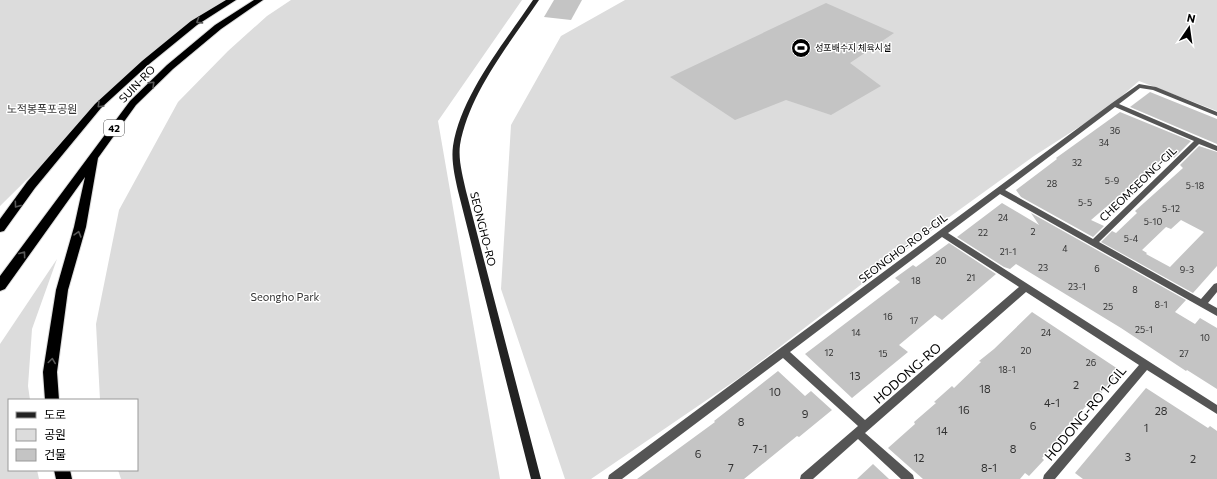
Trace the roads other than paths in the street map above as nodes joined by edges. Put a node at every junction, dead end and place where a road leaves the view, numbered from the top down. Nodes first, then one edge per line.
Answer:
1 (232, 0) edge
2 (259, 0) edge
3 (536, 0) edge
4 (1114, 104) junction
5 (1217, 114) edge
6 (1198, 141) junction
7 (1217, 149) edge
8 (94, 155) junction
9 (999, 190) junction
10 (0, 228) edge
11 (941, 233) junction
12 (1093, 243) junction
13 (0, 286) edge
14 (1217, 286) edge
15 (1025, 287) junction
16 (1202, 303) junction
17 (1217, 312) edge
18 (783, 352) junction
19 (1145, 365) junction
20 (52, 399) edge
21 (1217, 410) edge
22 (862, 430) junction
23 (536, 479) edge
24 (613, 479) edge
25 (805, 479) edge
26 (909, 479) edge
27 (1048, 479) edge

1 -> 10 highway, SUIN-RO / 42
8 -> 2 highway, SUIN-RO / 42
3 - 23 street, SEONGHO-RO
4 - 5 street, SEONGHO-RO 8-GIL
4 - 6 street
4 - 9 street, SEONGHO-RO 8-GIL
6 - 7 street
6 - 12 street, CHEOMSEONG-GIL
13 -> 8 highway, SUIN-RO / 42
20 -> 8 highway
9 - 11 street, SEONGHO-RO 8-GIL
9 - 12 street
11 - 15 street
11 - 18 street, SEONGHO-RO 8-GIL
12 - 16 street
14 - 16 street
15 - 19 street
15 - 22 street, HODONG-RO
16 - 17 street
18 - 22 street
18 - 24 street, SEONGHO-RO 8-GIL
19 - 21 street
19 - 27 street, HODONG-RO 1-GIL
22 - 25 street, HODONG-RO
22 - 26 street

